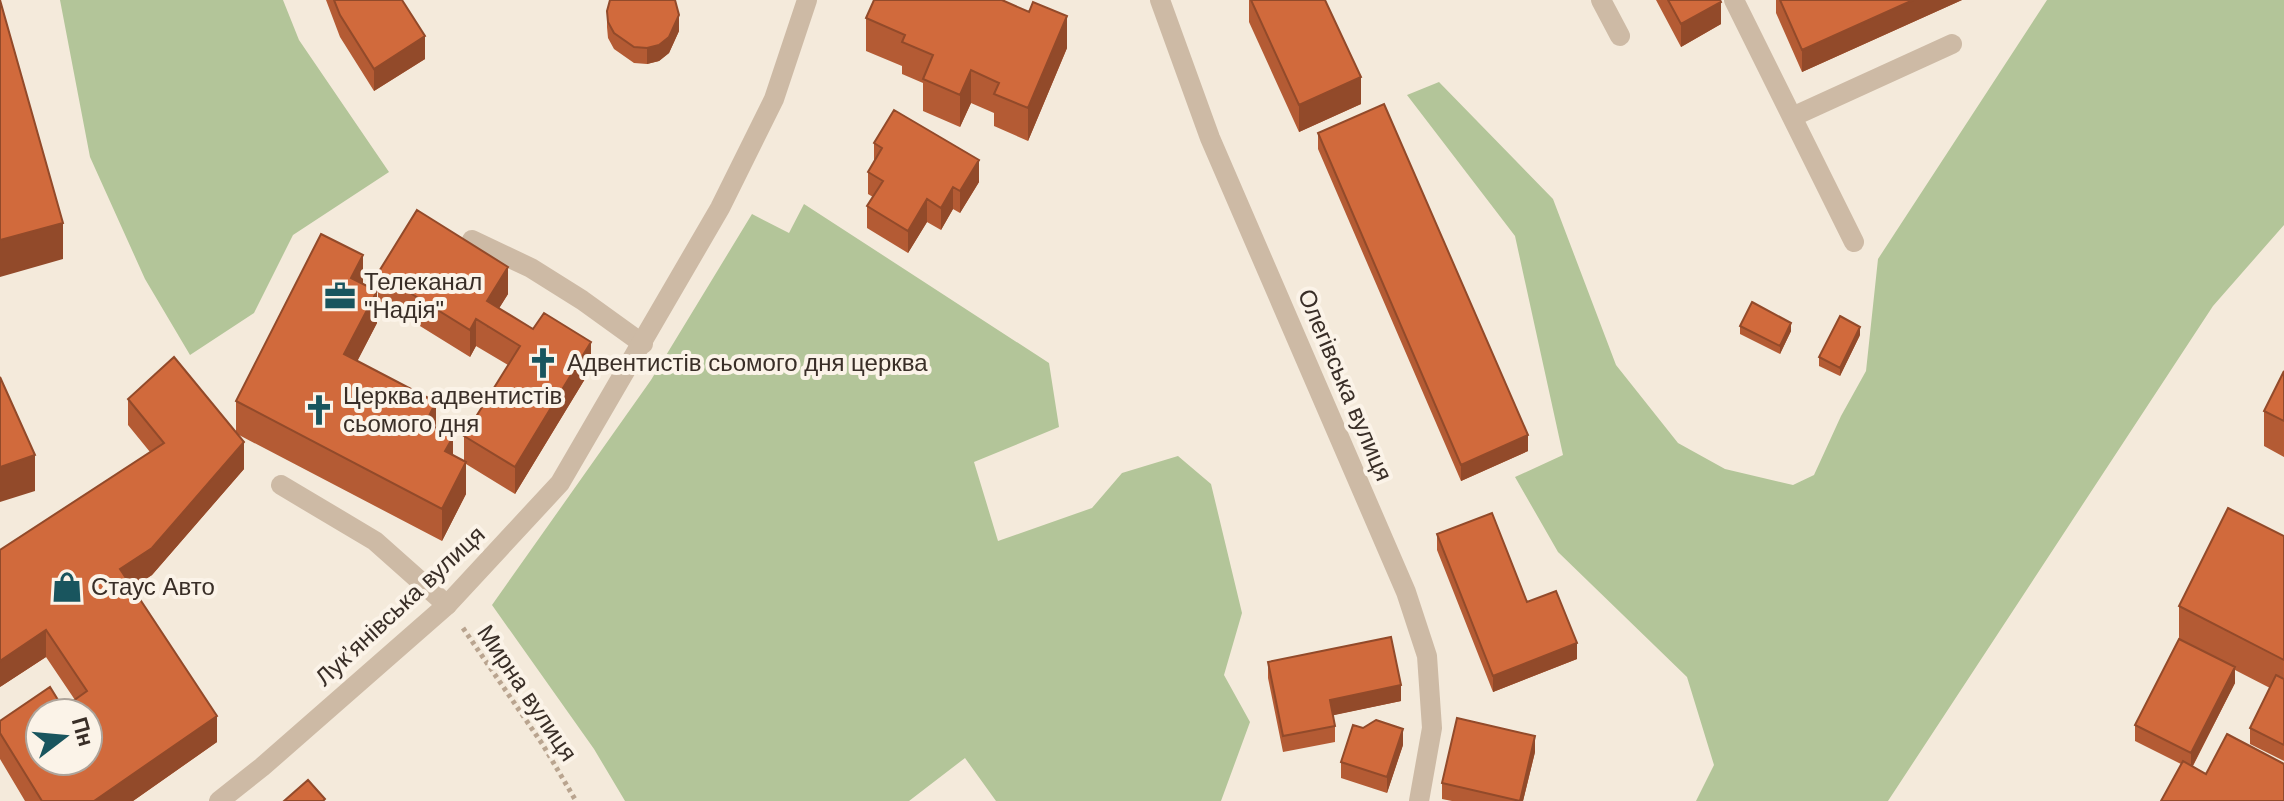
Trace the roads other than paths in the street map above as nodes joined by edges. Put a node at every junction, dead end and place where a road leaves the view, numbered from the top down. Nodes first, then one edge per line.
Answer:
1 (807, 0) edge
2 (1160, 0) edge
3 (1601, 0) edge
4 (1735, 1) edge
5 (1620, 36) dead end
6 (1952, 44) dead end
7 (1792, 117) junction
8 (472, 240) edge
9 (1854, 242) dead end
10 (643, 344) junction
11 (281, 485) dead end
12 (447, 605) junction
13 (219, 801) edge
14 (1419, 801) edge

1 - 10 street, Лукʼянівська вулиця
2 - 14 street, Олегівська вулиця
3 - 5 street
4 - 7 street
6 - 7 street
7 - 9 street
8 - 10 street
10 - 12 street, Лукʼянівська вулиця
11 - 12 street
12 - 13 street, Лукʼянівська вулиця

